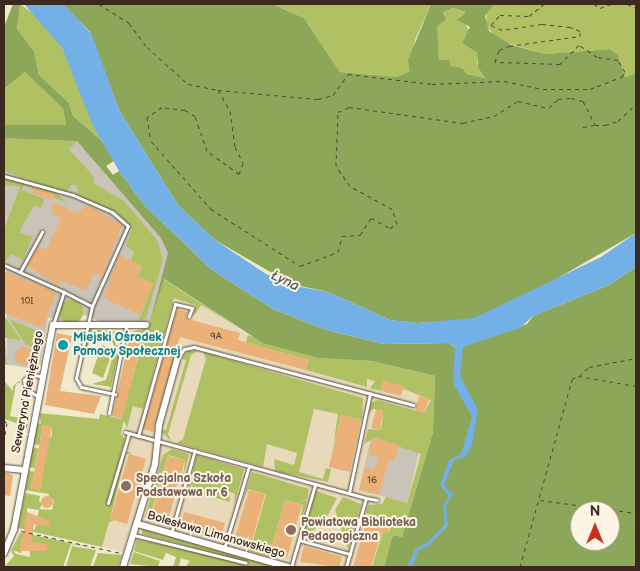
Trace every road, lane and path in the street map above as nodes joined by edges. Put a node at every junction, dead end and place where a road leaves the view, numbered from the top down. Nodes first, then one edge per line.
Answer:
1 (99, 4) edge
2 (544, 4) edge
3 (594, 4) edge
4 (611, 4) edge
5 (627, 4) edge
6 (636, 7) edge
7 (218, 90) junction
8 (636, 104) edge
9 (595, 125) junction
10 (583, 127) dead end
11 (4, 176) edge
12 (42, 232) dead end
13 (4, 265) edge
14 (20, 272) junction
15 (64, 292) junction
16 (92, 306) junction
17 (189, 316) dead end
18 (52, 325) junction
19 (86, 325) junction
20 (126, 325) junction
21 (146, 325) dead end
22 (178, 356) joint
23 (636, 358) edge
24 (41, 376) junction
25 (578, 376) junction
26 (636, 386) edge
27 (370, 393) junction
28 (115, 394) junction
29 (38, 396) junction
30 (21, 399) dead end
31 (413, 404) dead end
32 (109, 413) dead end
33 (4, 420) edge
34 (27, 433) dead end
35 (138, 436) junction
36 (158, 441) junction
37 (4, 443) edge
38 (195, 450) junction
39 (249, 466) junction
40 (4, 468) edge
41 (24, 470) junction
42 (315, 485) junction
43 (349, 493) junction
44 (366, 498) junction
45 (377, 500) dead end
46 (540, 500) junction
47 (108, 503) dead end
48 (636, 513) edge
49 (138, 524) junction
50 (17, 530) dead end
51 (171, 534) junction
52 (134, 535) junction
53 (299, 540) junction
54 (224, 549) junction
55 (4, 553) edge
56 (350, 554) junction
57 (128, 555) junction
58 (246, 563) dead end
59 (124, 567) edge
60 (290, 567) edge
61 (346, 567) edge
62 (520, 567) edge

1 - 7 path
2 - 7 path
3 - 4 path
5 - 6 path
7 - 9 path
8 - 9 path
9 - 10 path
11 - 16 lane
12 - 14 lane
13 - 14 lane
14 - 15 lane
15 - 16 lane
15 - 18 lane
16 - 19 lane
17 - 35 lane
18 - 19 street, Seweryna Pieniężnego
18 - 24 street, Seweryna Pieniężnego
19 - 20 street, Seweryna Pieniężnego
19 - 28 lane
20 - 21 street, Seweryna Pieniężnego
20 - 28 lane
22 - 27 lane
22 - 36 street, Bolesława Limanowskiego
23 - 25 path
24 - 29 street, Seweryna Pieniężnego
24 - 29 lane
25 - 26 path
25 - 46 path
27 - 31 lane
27 - 43 lane
28 - 32 lane
29 - 41 street, Seweryna Pieniężnego
30 - 34 path
33 - 37 path
35 - 36 lane
35 - 47 lane
36 - 38 lane
36 - 49 street, Bolesława Limanowskiego
38 - 39 lane
38 - 51 lane
39 - 42 lane
39 - 54 lane
40 - 41 street
41 - 55 street, Seweryna Pieniężnego
42 - 43 lane
42 - 53 lane
43 - 44 lane
44 - 45 lane
44 - 56 lane
46 - 48 path
46 - 62 path
49 - 51 street, Bolesława Limanowskiego
49 - 52 street, Bolesława Limanowskiego
50 - 57 path
51 - 54 street, Bolesława Limanowskiego
52 - 57 street, Bolesława Limanowskiego
52 - 58 lane
53 - 56 lane
53 - 60 lane
54 - 60 street, Bolesława Limanowskiego
56 - 61 lane
57 - 59 street, Bolesława Limanowskiego

